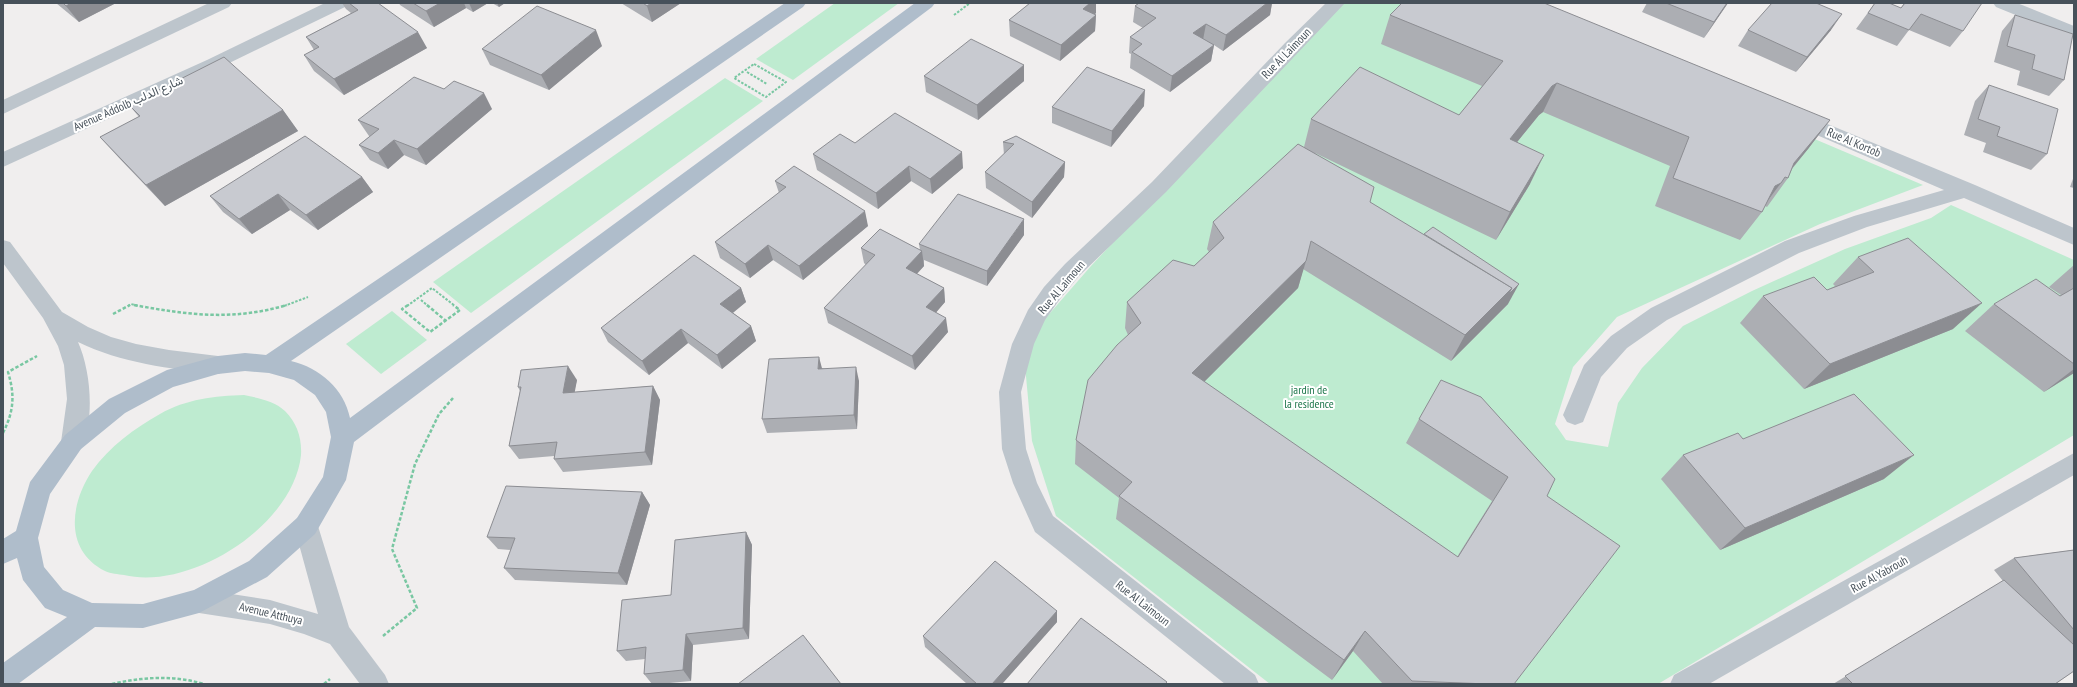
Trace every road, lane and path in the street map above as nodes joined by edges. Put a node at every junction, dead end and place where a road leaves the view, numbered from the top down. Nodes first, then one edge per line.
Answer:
1 (223, 3) edge
2 (339, 3) edge
3 (797, 3) edge
4 (926, 3) edge
5 (970, 3) edge
6 (1336, 3) edge
7 (2002, 3) edge
8 (952, 17) dead end
9 (2074, 33) edge
10 (754, 64) joint
11 (748, 72) dead end
12 (769, 86) dead end
13 (3, 108) edge
14 (1778, 110) edge
15 (3, 160) edge
16 (1968, 190) junction
17 (2074, 237) edge
18 (3, 248) edge
19 (432, 288) joint
20 (311, 296) dead end
21 (423, 301) dead end
22 (440, 316) dead end
23 (74, 336) junction
24 (270, 364) junction
25 (218, 365) junction
26 (453, 397) dead end
27 (1575, 415) dead end
28 (3, 433) edge
29 (343, 437) junction
30 (73, 442) junction
31 (2074, 463) edge
32 (306, 526) junction
33 (26, 538) junction
34 (3, 553) edge
35 (199, 601) junction
36 (91, 615) junction
37 (339, 635) junction
38 (356, 658) junction
39 (3, 679) edge
40 (112, 684) edge
41 (204, 684) edge
42 (324, 684) edge
43 (376, 684) edge
44 (1246, 684) edge
45 (1683, 684) edge

1 - 13 street
2 - 15 street, Avenue Addolb شارع الدلب
3 - 24 main road
4 - 29 main road
5 - 8 path
6 - 44 street, Rue Al Laimoun
7 - 9 street
10 - 10 path
11 - 12 path
14 - 16 street, Rue Al Kortob
16 - 17 street, Rue Al Kortob
16 - 27 street
18 - 23 street
19 - 19 path
20 - 23 path
21 - 22 path
23 - 25 street
23 - 28 path
23 - 30 street
24 - 25 main road
24 - 29 main road
25 - 30 main road
26 - 38 path
29 - 32 main road
30 - 33 main road
31 - 45 street, Rue Al Yabrouh
32 - 35 main road
32 - 37 street, Avenue Atthuya
33 - 34 main road
33 - 36 main road
35 - 36 main road
35 - 37 street, Avenue Atthuya
36 - 39 main road
37 - 38 street, Avenue Atthuya
38 - 42 path
38 - 43 street, Avenue Atthuya
40 - 41 path

